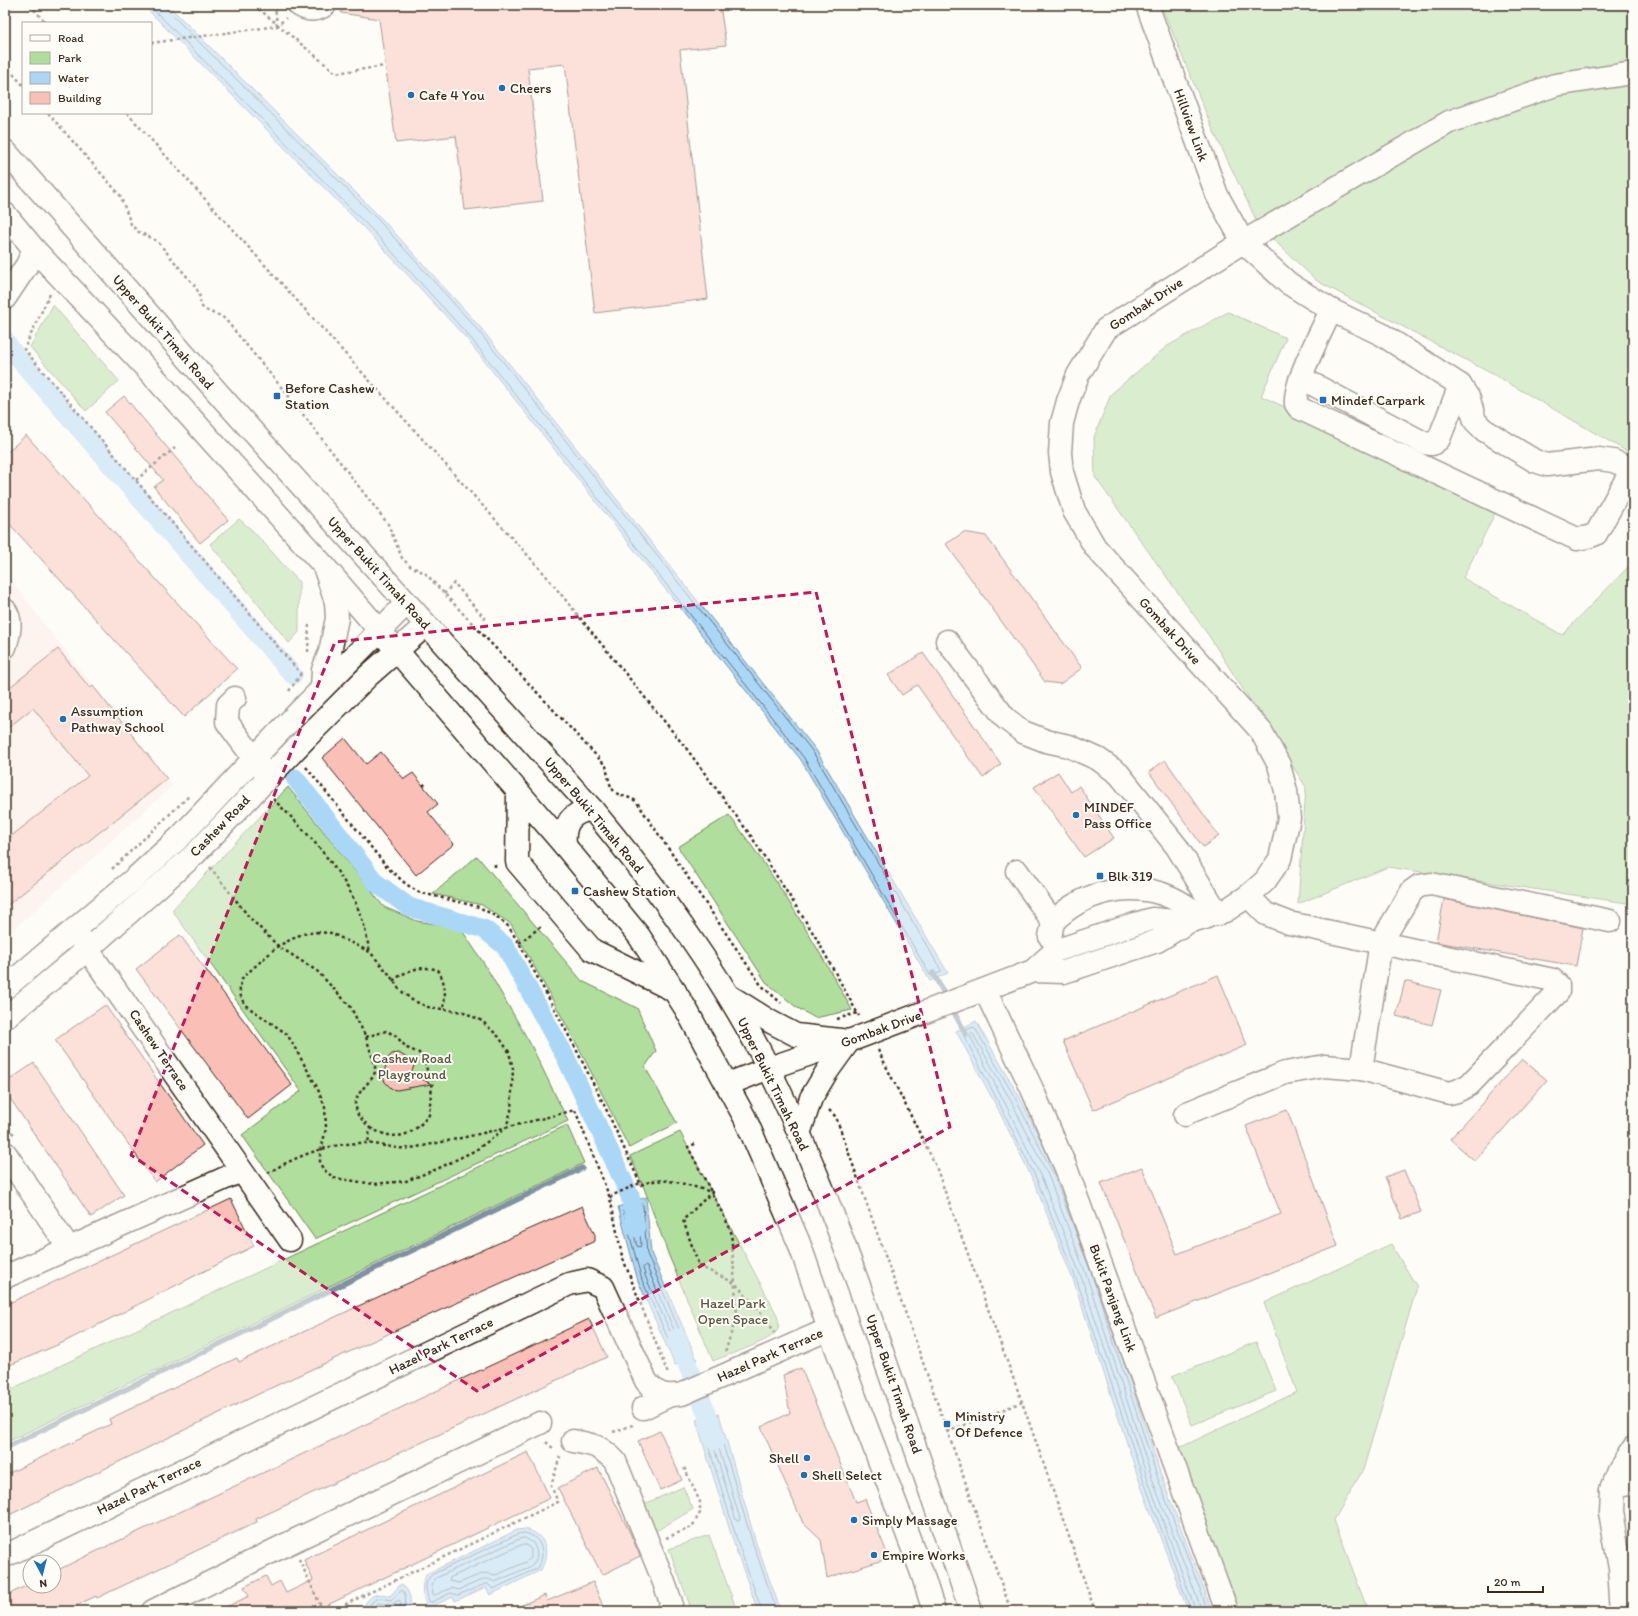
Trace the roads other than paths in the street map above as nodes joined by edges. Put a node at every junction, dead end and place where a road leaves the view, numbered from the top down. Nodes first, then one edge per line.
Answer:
1 (299, 5) edge
2 (325, 5) edge
3 (1147, 5) edge
4 (1633, 73) edge
5 (5, 151) edge
6 (5, 214) edge
7 (1243, 242) junction
8 (34, 249) junction
9 (5, 298) edge
10 (1331, 310) junction
11 (1300, 378) junction
12 (1460, 385) junction
13 (1632, 469) edge
14 (324, 566) junction
15 (407, 603) junction
16 (5, 610) edge
17 (426, 625) junction
18 (380, 630) junction
19 (947, 641) dead end
20 (5, 647) edge
21 (396, 650) junction
22 (322, 688) junction
23 (235, 698) dead end
24 (254, 759) junction
25 (272, 779) junction
26 (518, 792) junction
27 (592, 809) junction
28 (565, 846) junction
29 (1017, 871) dead end
30 (1248, 896) junction
31 (1204, 918) junction
32 (1610, 921) dead end
33 (1053, 922) junction
34 (74, 930) junction
35 (1382, 942) junction
36 (88, 949) junction
37 (1055, 950) junction
38 (1033, 971) junction
39 (1064, 972) junction
40 (5, 988) edge
41 (675, 991) junction
42 (975, 993) junction
43 (728, 995) junction
44 (5, 1018) edge
45 (849, 1041) junction
46 (768, 1068) junction
47 (1360, 1069) junction
48 (728, 1084) junction
49 (1185, 1115) dead end
50 (799, 1134) junction
51 (5, 1153) edge
52 (246, 1178) junction
53 (290, 1240) dead end
54 (69, 1248) junction
55 (5, 1277) edge
56 (829, 1329) junction
57 (675, 1395) junction
58 (638, 1416) road end
59 (540, 1423) dead end
60 (567, 1445) road end
61 (1633, 1447) edge
62 (1633, 1485) edge
63 (1611, 1489) junction
64 (5, 1556) edge
65 (1626, 1578) edge
66 (153, 1611) edge
67 (669, 1611) edge
68 (934, 1611) edge
69 (970, 1611) edge
70 (1227, 1611) edge
71 (1623, 1611) edge

1 - 2 main road
3 - 7 main road, Hillview Link
4 - 7 main road, Gombak Drive
5 - 15 main road, Upper Bukit Timah Road
6 - 8 main road
7 - 10 main road
7 - 30 main road, Gombak Drive
8 - 9 main road
8 - 14 main road
10 - 11 main road
10 - 12 main road
11 - 12 main road
11 - 13 main road
12 - 13 main road
14 - 18 main road
14 - 22 main road
15 - 17 main road, Upper Bukit Timah Road
15 - 18 main road, Cashew Road
16 - 20 main road
17 - 21 main road, Cashew Road
17 - 27 main road, Upper Bukit Timah Road
18 - 21 main road
18 - 22 main road, Cashew Road
19 - 31 main road
21 - 25 main road, Cashew Road
21 - 26 main road
22 - 24 main road, Cashew Road
23 - 24 main road
24 - 25 main road
24 - 34 main road, Cashew Road
25 - 36 main road, Cashew Road
26 - 28 main road
26 - 41 main road
27 - 28 main road
27 - 43 main road, Upper Bukit Timah Road
28 - 41 main road
29 - 33 main road
30 - 31 main road, Gombak Drive
30 - 35 main road
31 - 33 main road
31 - 37 main road, Gombak Drive
31 - 39 main road, Gombak Drive
32 - 35 main road
33 - 37 main road
34 - 36 main road, Cashew Terrace
34 - 40 main road, Cashew Road
35 - 47 main road
35 - 47 main road
36 - 44 main road, Cashew Road
36 - 52 main road, Cashew Terrace
37 - 38 main road, Gombak Drive
37 - 39 main road
38 - 39 main road, Gombak Drive
38 - 42 main road, Gombak Drive
41 - 48 main road
42 - 45 main road, Gombak Drive
42 - 70 main road, Bukit Panjang Link
43 - 45 main road
43 - 46 main road, Upper Bukit Timah Road
45 - 46 main road, Gombak Drive
45 - 50 main road
46 - 48 main road, Gombak Drive
46 - 50 main road, Upper Bukit Timah Road
47 - 49 main road
48 - 56 main road
50 - 69 main road, Upper Bukit Timah Road
51 - 54 main road
52 - 53 main road, Cashew Terrace
52 - 54 main road
54 - 55 main road
56 - 57 main road, Hazel Park Terrace
56 - 68 main road
57 - 58 main road
57 - 64 main road, Hazel Park Terrace
59 - 66 main road
60 - 67 main road
61 - 63 main road
62 - 63 main road
63 - 65 main road
65 - 71 main road

